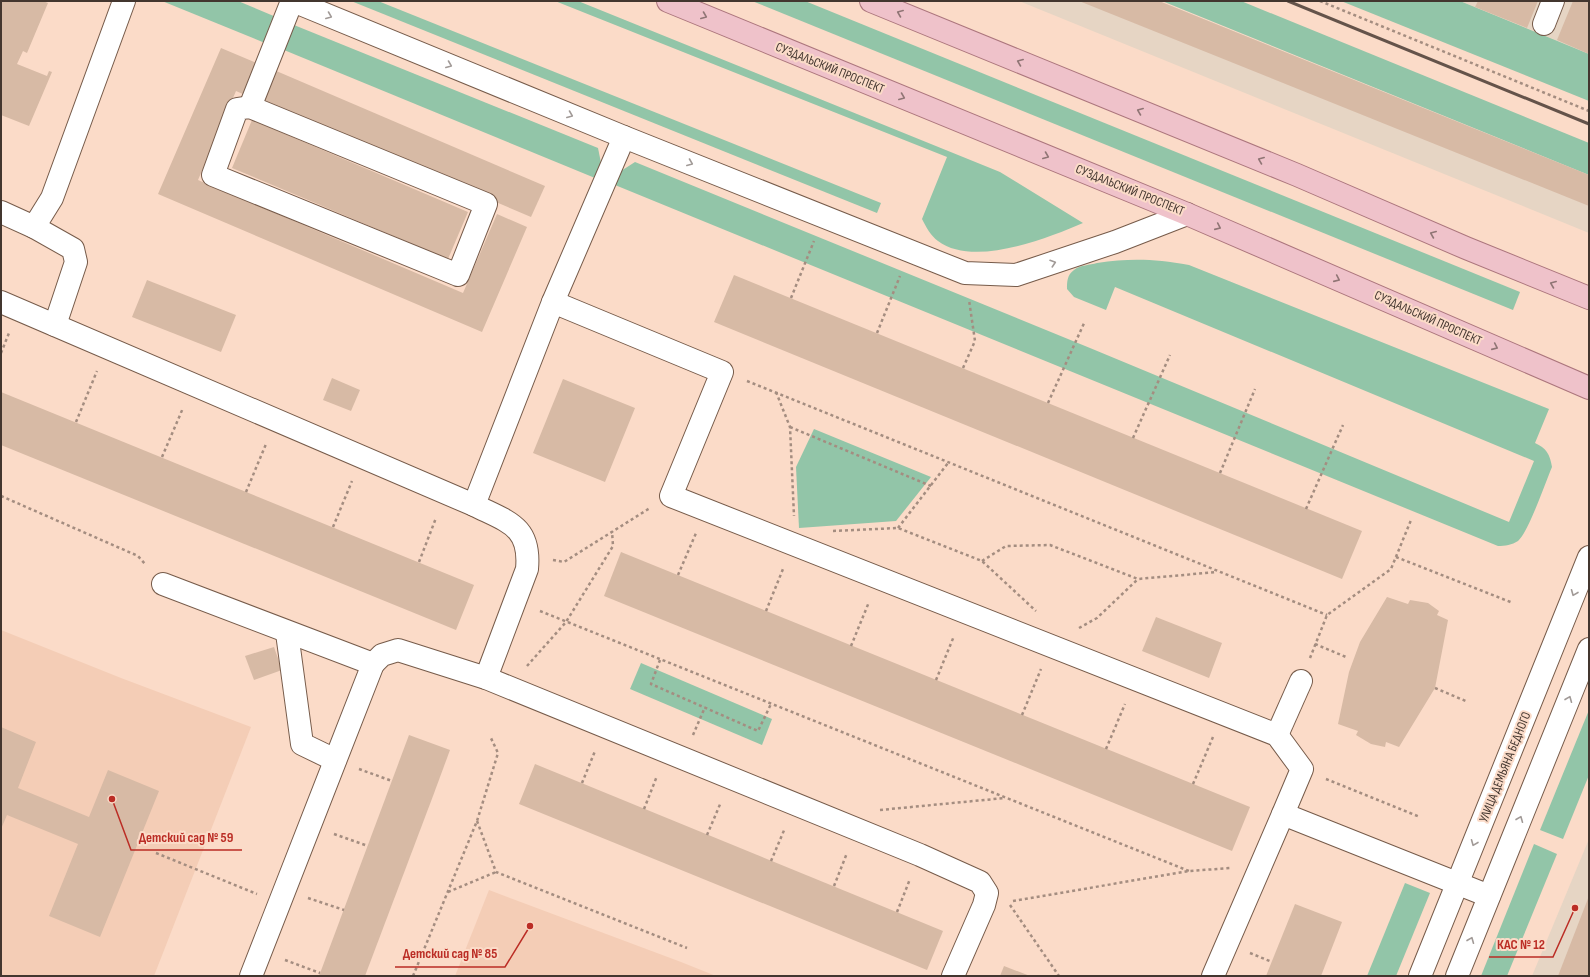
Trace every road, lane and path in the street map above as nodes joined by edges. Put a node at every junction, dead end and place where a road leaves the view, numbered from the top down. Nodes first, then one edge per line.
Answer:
1 (124, 1) edge
2 (292, 1) edge
3 (668, 1) edge
4 (871, 1) edge
5 (1320, 1) edge
6 (1553, 1) edge
7 (1544, 24) dead end
8 (250, 107) junction
9 (1589, 111) edge
10 (624, 137) junction
11 (1, 212) edge
12 (1187, 214) junction
13 (824, 216) junction
14 (34, 227) junction
15 (910, 251) junction
16 (965, 273) junction
17 (791, 298) dead end
18 (1589, 298) edge
19 (1, 302) edge
20 (553, 302) junction
21 (1086, 321) dead end
22 (55, 326) junction
23 (877, 333) dead end
24 (106, 348) junction
25 (1170, 355) dead end
26 (963, 368) dead end
27 (722, 372) junction
28 (192, 385) junction
29 (1589, 388) edge
30 (1255, 389) dead end
31 (775, 391) junction
32 (1048, 403) dead end
33 (275, 420) junction
34 (76, 422) dead end
35 (1343, 425) dead end
36 (790, 427) junction
37 (1134, 438) dead end
38 (162, 458) dead end
39 (361, 458) junction
40 (948, 463) junction
41 (1220, 473) dead end
42 (931, 486) junction
43 (246, 492) dead end
44 (446, 493) junction
45 (1, 496) edge
46 (671, 496) junction
47 (474, 505) junction
48 (1306, 509) dead end
49 (705, 510) junction
50 (1411, 520) dead end
51 (333, 527) dead end
52 (898, 528) junction
53 (612, 531) junction
54 (827, 531) dead end
55 (793, 545) junction
56 (528, 555) junction
57 (1396, 557) junction
58 (1589, 557) edge
59 (982, 561) junction
60 (418, 562) dead end
61 (1218, 572) junction
62 (678, 575) dead end
63 (879, 578) junction
64 (1138, 579) junction
65 (163, 584) joint
66 (515, 601) junction
67 (1513, 603) dead end
68 (766, 610) dead end
69 (964, 612) junction
70 (1040, 614) dead end
71 (1327, 615) junction
72 (566, 622) junction
73 (1076, 628) dead end
74 (288, 633) junction
75 (1315, 644) junction
76 (851, 646) dead end
77 (1051, 646) junction
78 (1589, 649) edge
79 (1346, 657) dead end
80 (660, 660) junction
81 (373, 664) junction
82 (486, 678) junction
83 (1136, 679) junction
84 (936, 680) dead end
85 (1301, 681) joint
86 (508, 688) junction
87 (1435, 688) dead end
88 (1468, 702) dead end
89 (771, 704) junction
90 (1222, 714) junction
91 (1022, 715) dead end
92 (605, 727) junction
93 (1277, 735) junction
94 (490, 736) dead end
95 (1106, 749) dead end
96 (667, 752) junction
97 (335, 760) junction
98 (1302, 769) junction
99 (730, 778) junction
100 (392, 781) dead end
101 (582, 783) dead end
102 (1193, 784) dead end
103 (1006, 798) junction
104 (794, 804) junction
105 (644, 809) dead end
106 (1283, 814) junction
107 (1420, 817) dead end
108 (477, 821) junction
109 (310, 825) junction
110 (850, 826) junction
111 (707, 835) dead end
112 (368, 846) dead end
113 (156, 853) dead end
114 (920, 855) junction
115 (771, 861) dead end
116 (1260, 866) junction
117 (1189, 871) junction
118 (496, 872) junction
119 (1458, 884) junction
120 (834, 886) dead end
121 (448, 892) junction
122 (282, 896) junction
123 (1489, 896) junction
124 (344, 910) dead end
125 (897, 912) dead end
126 (687, 948) dead end
127 (260, 951) junction
128 (1422, 971) edge
129 (320, 973) dead end
130 (250, 976) edge
131 (413, 976) edge
132 (953, 976) edge
133 (1059, 976) edge
134 (1213, 976) edge
135 (1448, 976) edge
136 (1457, 976) edge

1 - 14 street
2 - 8 street
2 -> 10 street
3 -> 12 main road, СУЗДАЛЬСКИЙ ПРОСПЕКТ
18 -> 4 main road
5 - 9 path
6 - 7 street
8 - 8 street
10 -> 13 street
10 - 20 street
11 - 14 street
16 -> 12 street
12 -> 29 main road, СУЗДАЛЬСКИЙ ПРОСПЕКТ
13 - 15 street
13 - 17 path
14 - 22 street
15 - 16 street
15 - 23 path
16 - 26 path
19 - 22 street
20 - 27 street
20 - 47 street
21 - 32 path
22 - 24 street
24 - 28 street
24 - 34 path
25 - 37 path
27 - 31 path
27 - 46 street
28 - 33 street
28 - 38 path
30 - 41 path
31 - 36 path
31 - 40 path
33 - 39 street
33 - 43 path
35 - 48 path
36 - 42 path
36 - 55 path
39 - 44 street
39 - 51 path
40 - 42 path
40 - 61 path
42 - 52 path
44 - 47 street
44 - 60 path
45 - 65 path
46 - 49 street
46 - 53 path
47 - 56 street
49 - 55 street
49 - 62 path
50 - 57 path
52 - 54 path
52 - 59 path
53 - 56 path
53 - 72 path
55 - 63 street
55 - 68 path
56 - 66 street
57 - 67 path
57 - 71 path
58 -> 119 street, УЛИЦА ДЕМЬЯНА БЕДНОГО
59 - 64 path
59 - 70 path
61 - 64 path
61 - 71 path
63 - 69 street
63 - 76 path
64 - 73 path
65 - 74 street
66 - 72 path
66 - 82 street
69 - 77 street
69 - 84 path
71 - 75 path
72 - 80 path
72 - 86 path
74 - 81 street
74 - 97 street
75 - 79 path
75 - 85 path
77 - 83 street
77 - 91 path
123 -> 78 street
80 - 89 path
80 - 89 path
81 - 82 street
81 - 97 street
82 - 86 street
83 - 90 street
83 - 95 path
85 - 93 street
86 - 92 street
87 - 88 path
89 - 103 path
90 - 93 street
90 - 102 path
92 - 96 street
92 - 101 path
93 - 98 street
94 - 108 path
96 - 99 street
96 - 105 path
97 - 100 path
97 - 109 street
98 - 106 street
98 - 107 path
99 - 104 street
99 - 111 path
103 - 110 path
103 - 117 path
104 - 110 street
104 - 115 path
106 - 116 street
106 - 119 street
108 - 118 path
108 - 121 path
109 - 112 path
109 - 122 street
110 - 114 street
110 - 120 path
113 - 122 path
114 - 125 path
114 - 132 street
116 - 117 path
116 - 134 street
117 - 133 path
118 - 121 path
118 - 126 path
119 - 123 street
119 - 128 street, УЛИЦА ДЕМЬЯНА БЕДНОГО
121 - 131 path
122 - 124 path
122 - 127 street
136 -> 123 street
127 - 129 path
127 - 130 street
128 - 135 street

